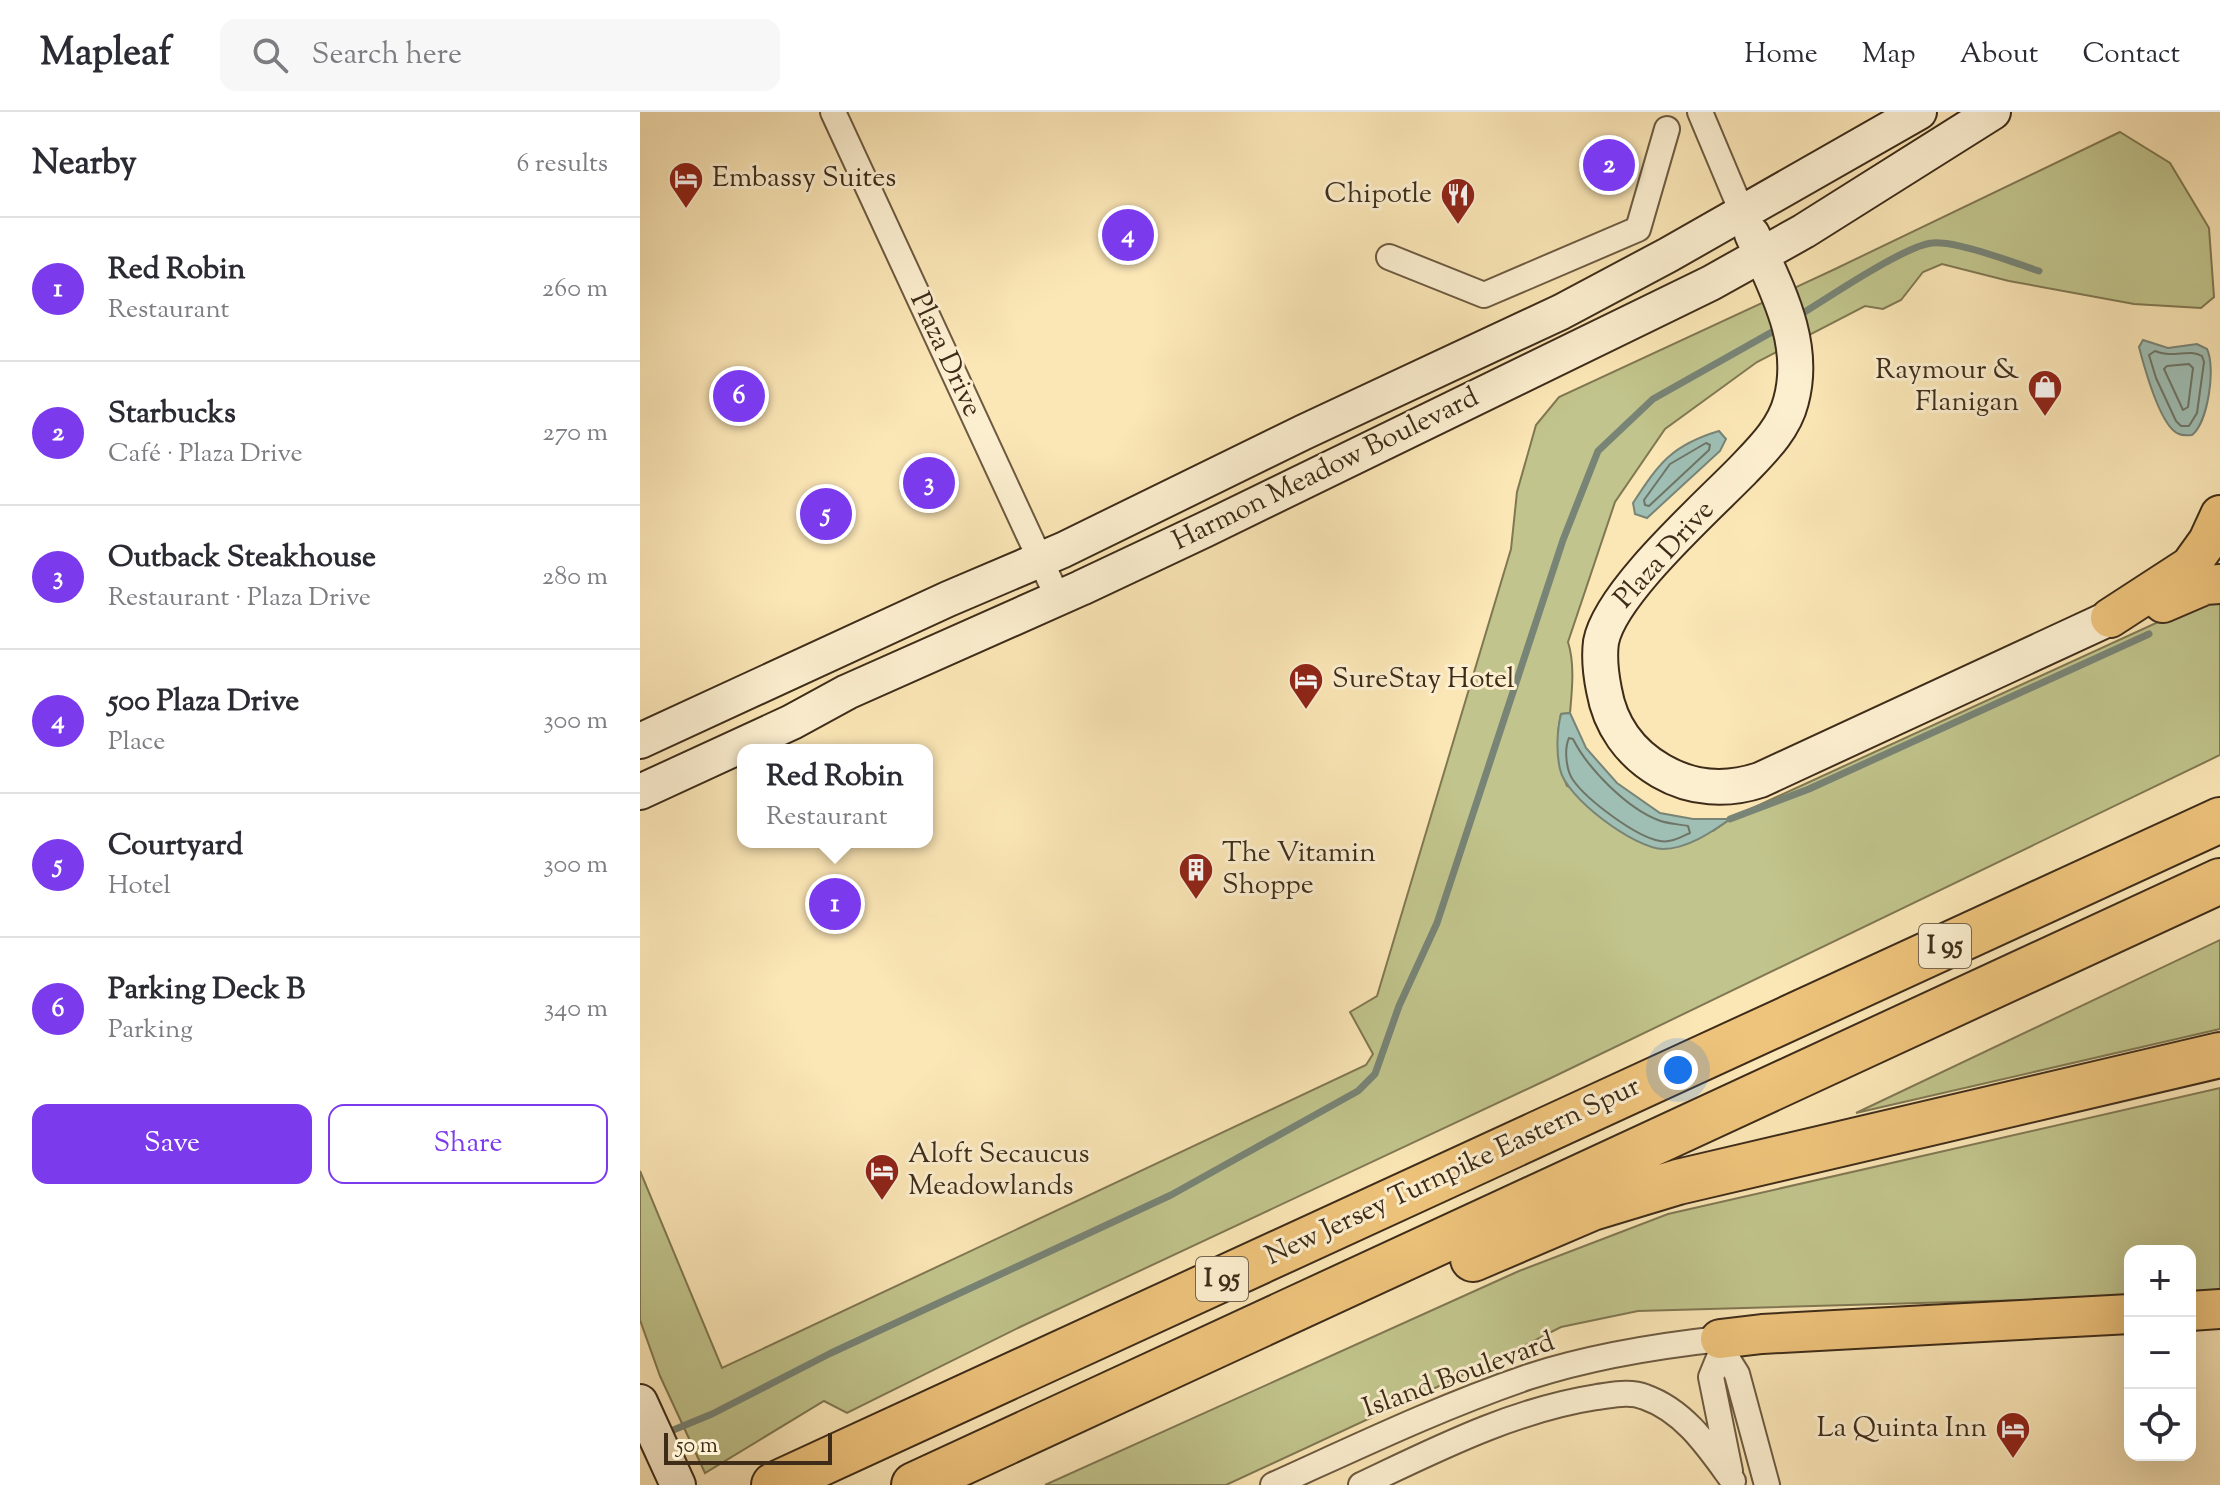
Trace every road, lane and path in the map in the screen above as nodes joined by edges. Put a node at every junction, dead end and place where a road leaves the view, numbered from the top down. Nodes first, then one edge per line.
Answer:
1 (833, 112) edge
2 (1700, 112) edge
3 (1919, 112) edge
4 (1993, 112) edge
5 (1667, 129) dead end
6 (1742, 212) junction
7 (1762, 256) junction
8 (1389, 257) dead end
9 (2220, 515) edge
10 (1040, 560) junction
11 (2220, 584) edge
12 (1058, 598) junction
13 (2110, 618) junction
14 (640, 741) edge
15 (744, 744) edge
16 (737, 747) edge
17 (640, 792) edge
18 (2220, 820) edge
19 (2220, 881) edge
20 (2220, 1055) edge
21 (1327, 1294) junction
22 (2220, 1309) edge
23 (2196, 1311) edge
24 (2124, 1314) edge
25 (1721, 1344) junction
26 (640, 1402) edge
27 (1733, 1483) edge
28 (678, 1485) edge
29 (774, 1485) edge
30 (914, 1485) edge
31 (1273, 1485) edge
32 (1361, 1485) edge
33 (1767, 1485) edge

1 - 10 street, Plaza Drive
2 - 6 street, Plaza Drive
3 - 6 street, Harmon Meadow Boulevard
4 - 7 street, Harmon Meadow Boulevard
5 - 8 street
6 - 7 street, Plaza Drive
6 - 10 street, Harmon Meadow Boulevard
7 - 12 street, Harmon Meadow Boulevard
7 - 13 street, Plaza Drive
9 - 13 main road
10 - 12 street, Plaza Drive
10 - 14 street, Harmon Meadow Boulevard
11 - 13 main road
12 - 15 street, Harmon Meadow Boulevard
16 - 17 street, Harmon Meadow Boulevard
18 - 29 highway, New Jersey Turnpike Eastern Spur / I 95
19 - 21 highway, New Jersey Turnpike Eastern Spur / I 95
20 - 21 highway
21 - 30 highway, New Jersey Turnpike Eastern Spur / I 95
22 - 23 main road
24 - 25 main road
25 - 27 street
25 - 31 street, Island Boulevard
25 - 33 street
26 - 28 street
27 - 32 street, Island Boulevard

